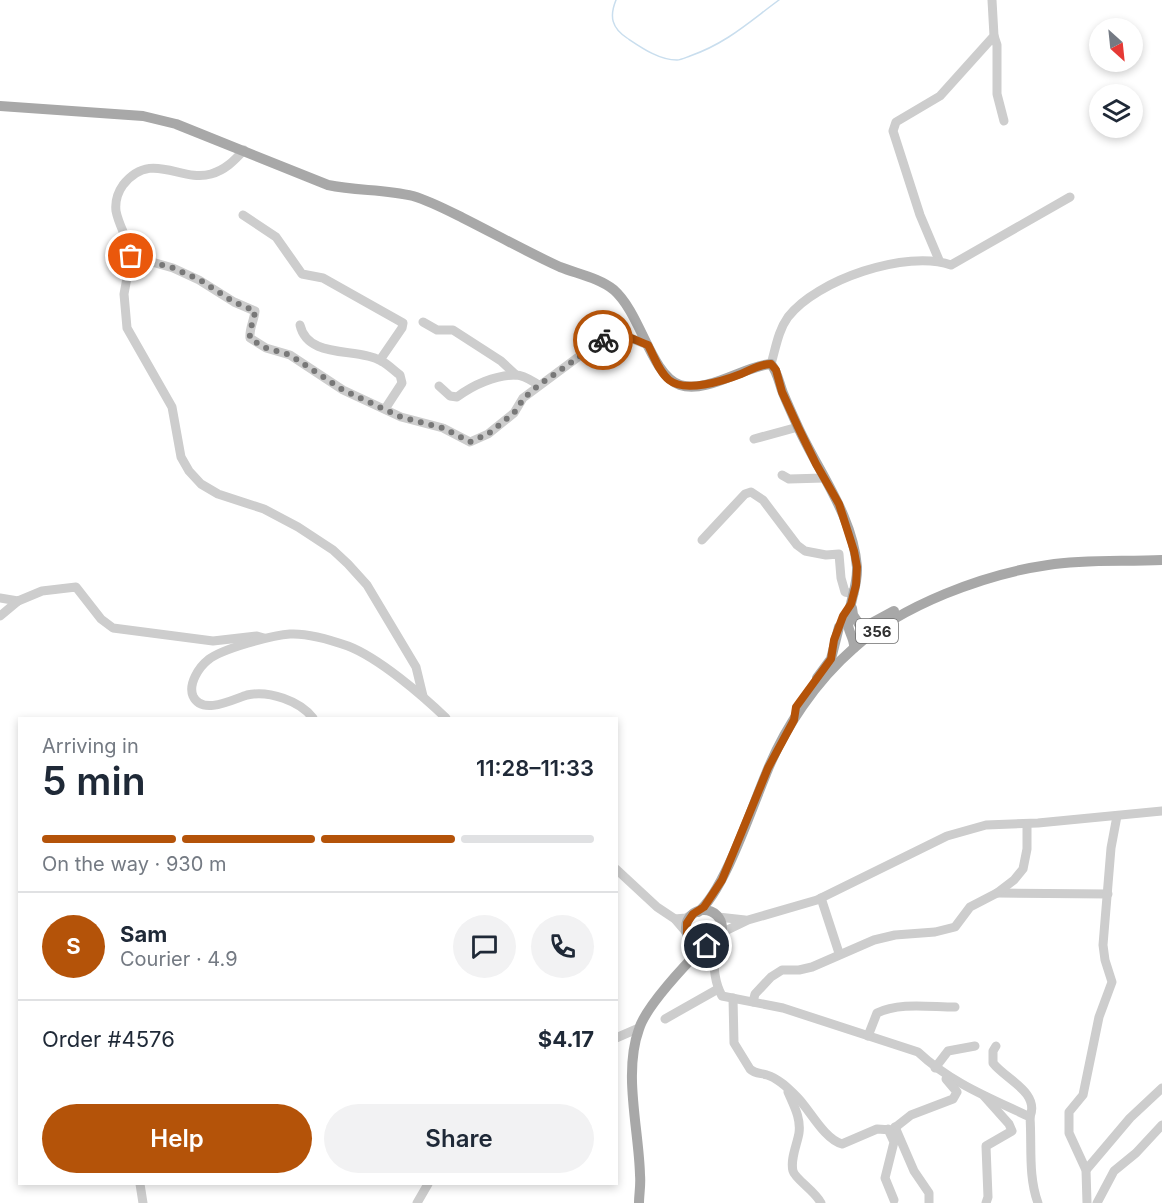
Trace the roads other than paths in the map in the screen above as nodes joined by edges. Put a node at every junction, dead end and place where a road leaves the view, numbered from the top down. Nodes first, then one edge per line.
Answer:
1 (992, 0) edge
2 (994, 36) junction
3 (0, 106) edge
4 (1004, 121) dead end
5 (244, 150) junction
6 (1070, 197) dead end
7 (243, 215) dead end
8 (131, 256) junction
9 (939, 260) junction
10 (423, 322) dead end
11 (300, 325) dead end
12 (648, 345) junction
13 (380, 360) junction
14 (771, 364) junction
15 (516, 375) junction
16 (539, 385) junction
17 (439, 386) dead end
18 (386, 409) junction
19 (798, 427) junction
20 (754, 439) dead end
21 (782, 475) dead end
22 (824, 478) junction
23 (702, 540) dead end
24 (1162, 560) edge
25 (977, 582) junction
26 (0, 598) edge
27 (853, 599) junction
28 (18, 601) junction
29 (0, 616) edge
30 (839, 627) junction
31 (267, 639) junction
32 (854, 648) junction
33 (423, 696) junction
34 (312, 717) edge
35 (445, 717) edge
36 (794, 720) junction
37 (1162, 811) edge
38 (1117, 816) junction
39 (1027, 824) junction
40 (618, 871) edge
41 (722, 880) junction
42 (997, 893) junction
43 (1108, 894) junction
44 (821, 898) junction
45 (696, 913) junction
46 (718, 918) junction
47 (675, 919) junction
48 (748, 920) junction
49 (721, 933) junction
50 (690, 938) junction
51 (708, 945) junction
52 (839, 953) junction
53 (690, 959) junction
54 (718, 989) junction
55 (733, 998) junction
56 (753, 1002) junction
57 (955, 1007) dead end
58 (665, 1019) dead end
59 (639, 1028) junction
60 (868, 1036) junction
61 (618, 1037) edge
62 (975, 1046) dead end
63 (996, 1046) dead end
64 (938, 1070) junction
65 (786, 1088) junction
66 (1162, 1088) edge
67 (981, 1094) junction
68 (1030, 1117) junction
69 (1162, 1125) edge
70 (892, 1128) junction
71 (1086, 1170) junction
72 (140, 1185) edge
73 (427, 1185) edge
74 (894, 1200) dead end
75 (143, 1203) edge
76 (417, 1203) edge
77 (639, 1203) edge
78 (821, 1203) edge
79 (928, 1203) edge
80 (986, 1203) edge
81 (1038, 1203) edge
82 (1087, 1203) edge
83 (1097, 1203) edge

1 - 2 street
2 - 4 street
2 - 9 street
3 - 5 main road
5 - 8 street
5 - 12 main road
6 - 9 street
7 - 13 street
8 - 18 street
8 - 33 street
9 - 14 street
10 - 15 street
11 - 13 street
12 - 14 main road
12 - 16 street
13 - 18 street
14 - 19 main road
15 - 16 street
15 - 17 street
16 - 18 street
19 - 20 street
19 - 22 main road
21 - 22 street
22 - 27 main road
23 - 27 street
24 - 25 main road, 356
25 - 27 main road
25 - 32 main road, 356
26 - 28 street
27 - 30 main road
27 - 32 main road
28 - 29 street
28 - 31 street
30 - 32 main road
30 - 36 main road
31 - 33 street
31 - 34 street
32 - 36 main road, 356
33 - 35 street
36 - 41 main road, 356
37 - 38 street
38 - 39 street
38 - 43 street
39 - 42 street
39 - 44 street
40 - 47 street
41 - 45 main road, 356
41 - 46 main road, 356
42 - 43 street
42 - 52 street
43 - 71 street
44 - 48 street
44 - 52 street
45 - 46 main road
45 - 47 street
45 - 50 main road
46 - 48 street
46 - 49 main road
47 - 50 street
48 - 49 street
49 - 51 main road
50 - 51 main road
50 - 53 main road
51 - 53 main road
51 - 54 street
52 - 56 street
53 - 59 main road
54 - 55 street
54 - 58 street
55 - 56 street
55 - 65 street
56 - 60 street
57 - 60 street
59 - 61 street
59 - 77 main road
60 - 64 street
62 - 64 street
63 - 68 street
64 - 67 street
64 - 70 street
65 - 70 street
65 - 78 street
66 - 71 street
67 - 68 street
67 - 80 street
68 - 81 street
69 - 83 street
70 - 74 street
70 - 79 street
71 - 82 street
72 - 75 street
73 - 76 street

